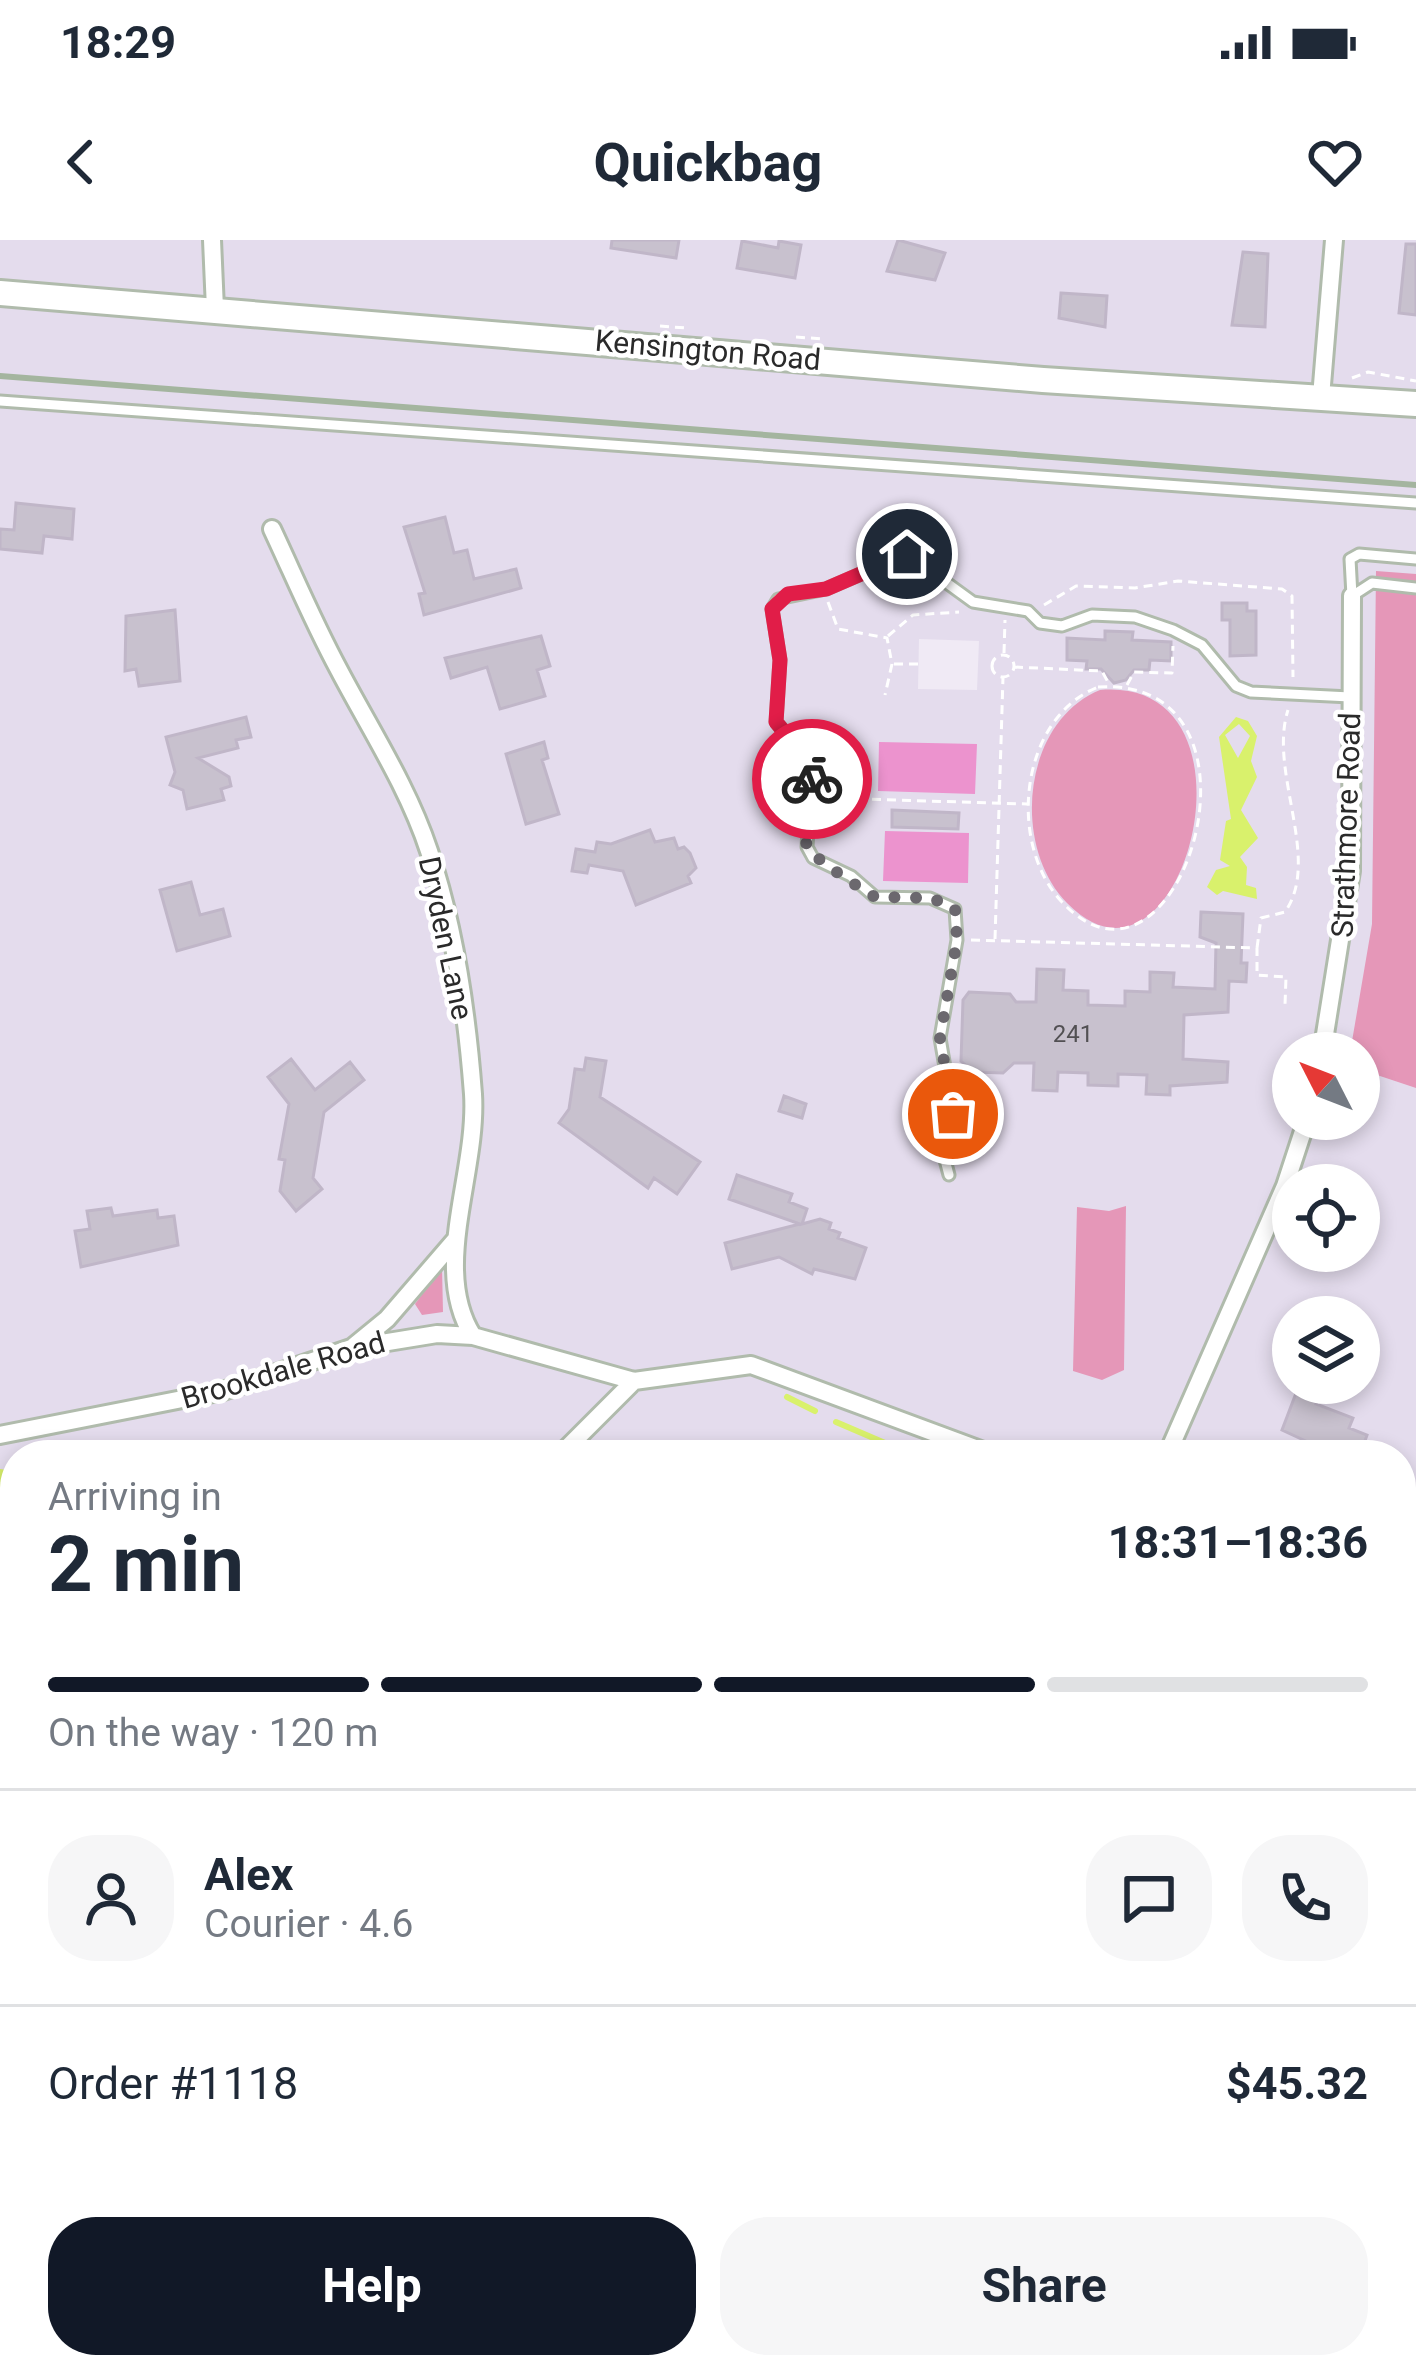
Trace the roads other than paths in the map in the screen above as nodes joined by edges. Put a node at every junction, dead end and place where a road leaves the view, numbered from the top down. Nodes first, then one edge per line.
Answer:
1 (212, 240) edge
2 (1334, 240) edge
3 (0, 293) edge
4 (215, 309) junction
5 (1321, 397) junction
6 (0, 401) edge
7 (1416, 404) edge
8 (1416, 503) edge
9 (272, 529) dead end
10 (1416, 559) edge
11 (1416, 588) edge
12 (1352, 596) junction
13 (1349, 697) junction
14 (1325, 1032) edge
15 (1300, 1140) edge
16 (949, 1175) dead end
17 (456, 1238) junction
18 (473, 1336) junction
19 (351, 1348) junction
20 (634, 1382) junction
21 (0, 1435) edge
22 (575, 1440) edge
23 (954, 1440) edge
24 (1174, 1440) edge

1 - 4 street
2 - 5 street
3 - 4 street, Kensington Road
4 - 5 street, Kensington Road
5 - 7 street, Kensington Road
6 - 8 lane
9 - 17 street, Dryden Lane
10 - 12 lane
11 - 12 lane
12 - 13 street, Strathmore Road
13 - 14 street, Strathmore Road
13 - 16 lane
15 - 24 street
17 - 18 street, Dryden Lane
17 - 19 street, Dryden Lane
18 - 19 street, Brookdale Road
18 - 20 street, Brookdale Road
19 - 21 street, Brookdale Road
20 - 22 street
20 - 23 street, Brookdale Road

